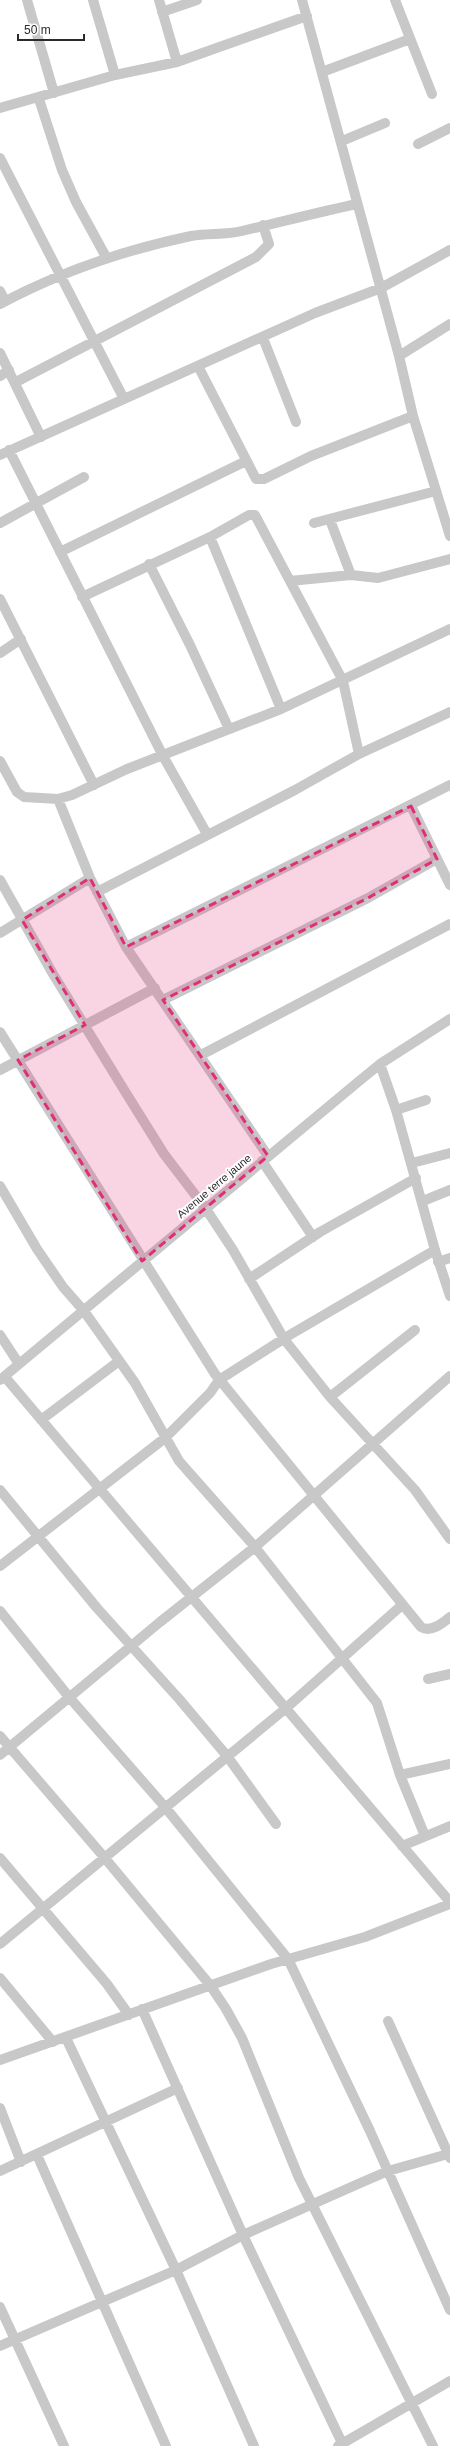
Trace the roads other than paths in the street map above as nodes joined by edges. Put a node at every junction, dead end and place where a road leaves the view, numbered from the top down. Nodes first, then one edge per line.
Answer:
1 (28, 0) edge
2 (93, 0) edge
3 (159, 0) edge
4 (197, 0) edge
5 (302, 0) edge
6 (395, 0) edge
7 (162, 12) junction
8 (307, 16) junction
9 (410, 39) junction
10 (177, 62) junction
11 (322, 72) junction
12 (116, 75) junction
13 (54, 93) junction
14 (432, 94) dead end
15 (39, 98) junction
16 (0, 108) edge
17 (385, 123) dead end
18 (450, 128) edge
19 (342, 141) junction
20 (418, 144) dead end
21 (0, 158) edge
22 (357, 204) junction
23 (263, 225) junction
24 (450, 250) edge
25 (106, 257) junction
26 (60, 276) junction
27 (381, 288) junction
28 (0, 291) edge
29 (3, 302) edge
30 (450, 324) edge
31 (263, 338) junction
32 (96, 342) junction
33 (0, 353) edge
34 (399, 356) junction
35 (198, 366) junction
36 (4, 373) edge
37 (16, 382) junction
38 (124, 399) junction
39 (413, 416) junction
40 (296, 422) dead end
41 (41, 437) junction
42 (4, 452) edge
43 (246, 461) junction
44 (84, 477) dead end
45 (436, 491) junction
46 (36, 502) junction
47 (330, 520) junction
48 (0, 523) edge
49 (314, 523) dead end
50 (450, 536) edge
51 (210, 537) junction
52 (60, 552) junction
53 (450, 559) edge
54 (149, 564) junction
55 (351, 576) junction
56 (290, 581) junction
57 (82, 597) junction
58 (0, 599) edge
59 (450, 629) edge
60 (20, 639) junction
61 (0, 653) edge
62 (343, 681) junction
63 (281, 709) junction
64 (450, 712) edge
65 (229, 729) junction
66 (359, 754) junction
67 (163, 756) junction
68 (0, 761) edge
69 (450, 784) edge
70 (94, 785) junction
71 (58, 799) junction
72 (411, 806) junction
73 (207, 834) junction
74 (437, 859) junction
75 (90, 878) junction
76 (0, 880) edge
77 (450, 884) edge
78 (97, 892) junction
79 (22, 920) junction
80 (450, 924) edge
81 (0, 933) edge
82 (126, 947) junction
83 (155, 988) junction
84 (162, 1000) junction
85 (450, 1019) edge
86 (85, 1025) junction
87 (0, 1032) edge
88 (201, 1055) junction
89 (18, 1060) junction
90 (380, 1064) junction
91 (0, 1070) edge
92 (426, 1100) dead end
93 (396, 1110) junction
94 (450, 1153) edge
95 (265, 1158) junction
96 (412, 1163) junction
97 (416, 1178) junction
98 (0, 1186) edge
99 (450, 1190) edge
100 (423, 1201) junction
101 (206, 1209) junction
102 (313, 1237) junction
103 (435, 1250) junction
104 (450, 1258) edge
105 (142, 1260) junction
106 (438, 1262) junction
107 (249, 1279) junction
108 (450, 1296) edge
109 (84, 1311) junction
110 (415, 1330) dead end
111 (0, 1335) edge
112 (284, 1339) junction
113 (119, 1361) junction
114 (19, 1364) junction
115 (450, 1376) edge
116 (2, 1378) edge
117 (219, 1380) junction
118 (330, 1397) junction
119 (41, 1420) junction
120 (165, 1438) junction
121 (373, 1445) junction
122 (99, 1489) junction
123 (0, 1490) edge
124 (314, 1496) junction
125 (39, 1536) junction
126 (450, 1539) edge
127 (255, 1547) junction
128 (0, 1566) edge
129 (192, 1596) junction
130 (402, 1605) junction
131 (0, 1611) edge
132 (450, 1617) edge
133 (131, 1645) junction
134 (343, 1659) junction
135 (450, 1674) edge
136 (428, 1679) dead end
137 (69, 1697) junction
138 (285, 1709) junction
139 (0, 1736) edge
140 (10, 1747) junction
141 (0, 1755) edge
142 (227, 1756) junction
143 (450, 1764) edge
144 (400, 1775) junction
145 (165, 1807) junction
146 (276, 1824) dead end
147 (450, 1826) edge
148 (425, 1836) junction
149 (402, 1846) junction
150 (104, 1857) junction
151 (0, 1858) edge
152 (450, 1903) edge
153 (42, 1909) junction
154 (0, 1944) edge
155 (288, 1958) junction
156 (0, 1978) edge
157 (210, 1985) junction
158 (142, 2010) junction
159 (129, 2014) junction
160 (388, 2021) dead end
161 (66, 2038) junction
162 (53, 2042) junction
163 (0, 2060) edge
164 (178, 2088) junction
165 (0, 2108) edge
166 (108, 2123) junction
167 (447, 2143) edge
168 (37, 2154) junction
169 (449, 2156) edge
170 (21, 2162) junction
171 (0, 2171) edge
172 (388, 2172) junction
173 (313, 2204) junction
174 (243, 2235) junction
175 (176, 2270) junction
176 (102, 2300) junction
177 (448, 2303) edge
178 (0, 2307) edge
179 (14, 2339) junction
180 (0, 2346) edge
181 (450, 2381) edge
182 (411, 2404) junction
183 (340, 2445) edge
184 (64, 2446) edge
185 (166, 2446) edge
186 (254, 2446) edge
187 (433, 2446) edge

1 - 13 street
2 - 12 street
3 - 7 street
4 - 7 street
5 - 8 street
6 - 9 street
7 - 10 street
8 - 10 street
8 - 11 street
9 - 11 street
9 - 14 street
10 - 12 street
11 - 19 street
12 - 13 street
13 - 15 street
15 - 16 street
15 - 25 street
17 - 19 street
18 - 20 street
19 - 22 street
21 - 26 street
22 - 23 street
22 - 27 street
23 - 25 street
23 - 32 street
24 - 27 street
25 - 26 street
26 - 29 street
26 - 32 street
27 - 31 street
27 - 34 street
28 - 29 street
30 - 34 street
31 - 35 street
31 - 40 street
32 - 37 street
32 - 38 street
33 - 36 street
34 - 39 street
35 - 38 street
35 - 43 street
36 - 37 street
37 - 41 street
38 - 41 street
39 - 43 street
39 - 45 street
41 - 42 street
42 - 46 street
43 - 52 street
44 - 46 street
45 - 47 street
45 - 50 street
46 - 48 street
46 - 52 street
47 - 49 street
47 - 55 street
51 - 54 street
51 - 56 street
51 - 63 street
52 - 57 street
53 - 55 street
54 - 57 street
54 - 65 street
55 - 56 street
56 - 62 street
57 - 67 street
58 - 60 street
59 - 62 street
60 - 61 street
60 - 70 street
62 - 63 street
62 - 66 street
63 - 65 street
64 - 66 street
65 - 67 street
66 - 73 street
67 - 70 street
67 - 73 street
68 - 71 street
69 - 72 street
70 - 71 street
71 - 75 street
72 - 74 street
72 - 82 street
73 - 78 street
74 - 77 street
74 - 84 street
75 - 78 street
75 - 79 street
76 - 79 street
78 - 82 street
79 - 81 street
79 - 86 street
80 - 88 street
82 - 83 street
83 - 84 street
83 - 86 street
84 - 88 street
85 - 90 street, Avenue terre jaune
86 - 89 street
86 - 101 street
87 - 89 street
88 - 95 street
89 - 91 street
89 - 105 street
90 - 93 street
90 - 95 street, Avenue terre jaune
92 - 93 street
93 - 96 street
94 - 96 street
95 - 101 street, Avenue terre jaune
95 - 102 street
96 - 97 street
97 - 100 street
97 - 102 street
98 - 109 street
99 - 100 street
100 - 103 street
101 - 105 street, Avenue terre jaune
101 - 107 street
102 - 107 street
103 - 106 street
103 - 112 street
104 - 106 street
105 - 109 street, Avenue terre jaune
105 - 117 street
106 - 108 street
107 - 112 street
109 - 113 street
109 - 114 street, Avenue terre jaune
110 - 118 street
111 - 114 street
112 - 117 street
112 - 118 street
113 - 119 street
113 - 120 street
114 - 116 street, Avenue terre jaune
115 - 121 street
116 - 119 street
117 - 120 street
117 - 124 street
118 - 121 street
119 - 122 street
120 - 122 street
120 - 127 street
121 - 124 street
121 - 126 street
122 - 125 street
122 - 129 street
123 - 125 street
124 - 127 street
124 - 130 street
125 - 128 street
125 - 133 street
127 - 129 street
127 - 134 street
129 - 133 street
129 - 138 street
130 - 132 street
130 - 134 street
131 - 137 street
133 - 137 street
133 - 142 street
134 - 138 street
134 - 144 street
135 - 136 street
137 - 140 street
137 - 145 street
138 - 142 street
138 - 149 street
139 - 140 street
140 - 141 street
140 - 150 street
142 - 145 street
142 - 146 street
143 - 144 street
144 - 148 street
145 - 150 street
145 - 155 street
147 - 148 street
148 - 149 street
149 - 152 street
150 - 153 street
150 - 157 street
151 - 153 street
152 - 155 street
153 - 154 street
153 - 159 street
155 - 157 street
155 - 172 street
156 - 162 street
157 - 158 street
157 - 173 street
158 - 159 street
158 - 164 street
159 - 161 street
160 - 167 street
161 - 162 street
161 - 166 street
162 - 163 street
164 - 166 street
164 - 174 street
165 - 170 street
166 - 168 street
166 - 175 street
167 - 169 street
168 - 170 street
168 - 176 street
169 - 172 street
170 - 171 street
172 - 173 street
172 - 177 street
173 - 174 street
173 - 182 street
174 - 175 street
174 - 183 street
175 - 176 street
175 - 186 street
176 - 179 street
176 - 185 street
178 - 179 street
179 - 180 street
179 - 184 street
181 - 182 street
182 - 183 street
182 - 187 street

